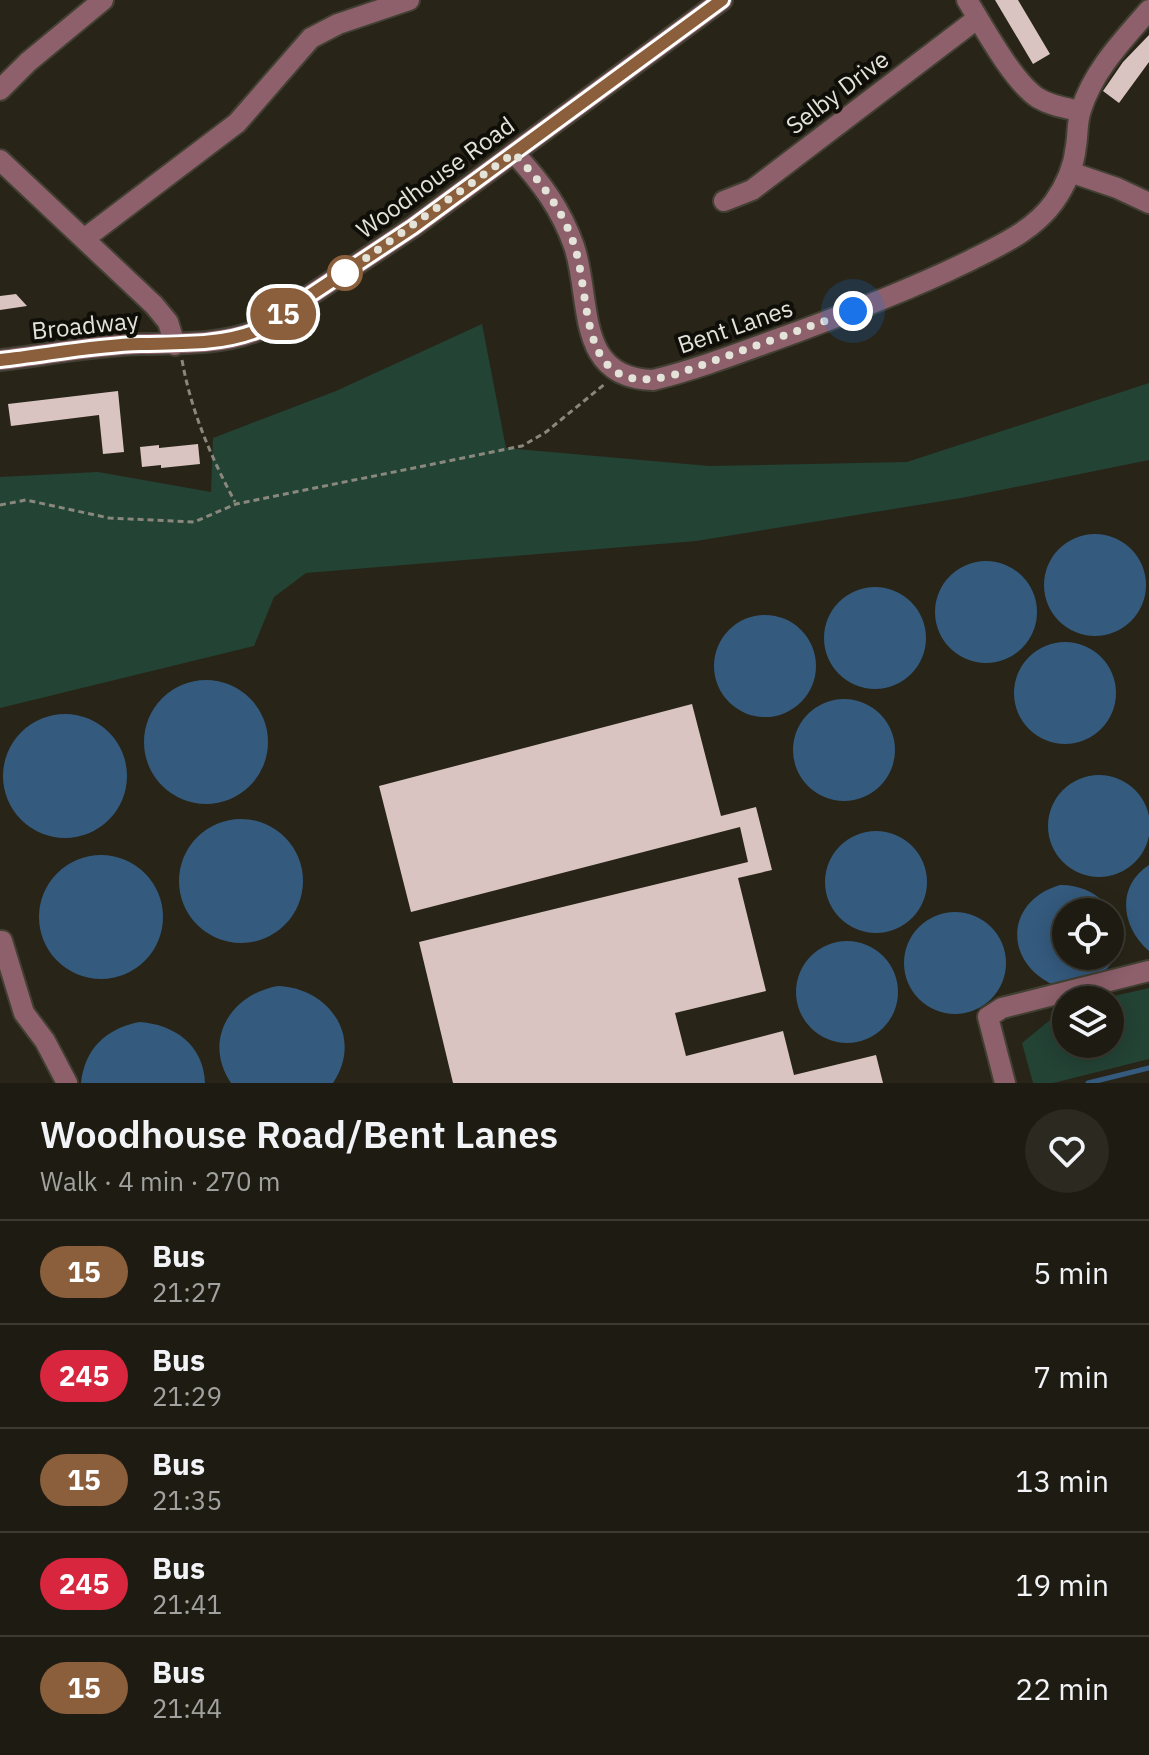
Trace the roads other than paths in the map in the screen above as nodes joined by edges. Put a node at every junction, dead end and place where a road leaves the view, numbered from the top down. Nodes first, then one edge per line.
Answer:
1 (103, 0) edge
2 (409, 0) edge
3 (722, 0) edge
4 (967, 0) edge
5 (1149, 10) edge
6 (978, 18) junction
7 (0, 90) edge
8 (1080, 111) junction
9 (514, 153) junction
10 (0, 160) edge
11 (1070, 172) junction
12 (724, 201) dead end
13 (1149, 203) edge
14 (84, 239) junction
15 (177, 345) junction
16 (0, 360) edge
17 (0, 941) edge
18 (1149, 971) edge
19 (67, 1083) edge
20 (1005, 1083) edge

1 - 7 street
2 - 14 street
3 - 9 street, Woodhouse Road
4 - 6 street
5 - 8 street, Bent Lanes
6 - 8 street
6 - 12 street, Selby Drive
8 - 11 street, Bent Lanes
9 - 11 street, Bent Lanes
9 - 15 street, Woodhouse Road
10 - 14 street
11 - 13 street
14 - 15 street
15 - 16 street, Broadway
17 - 19 street
18 - 20 street

